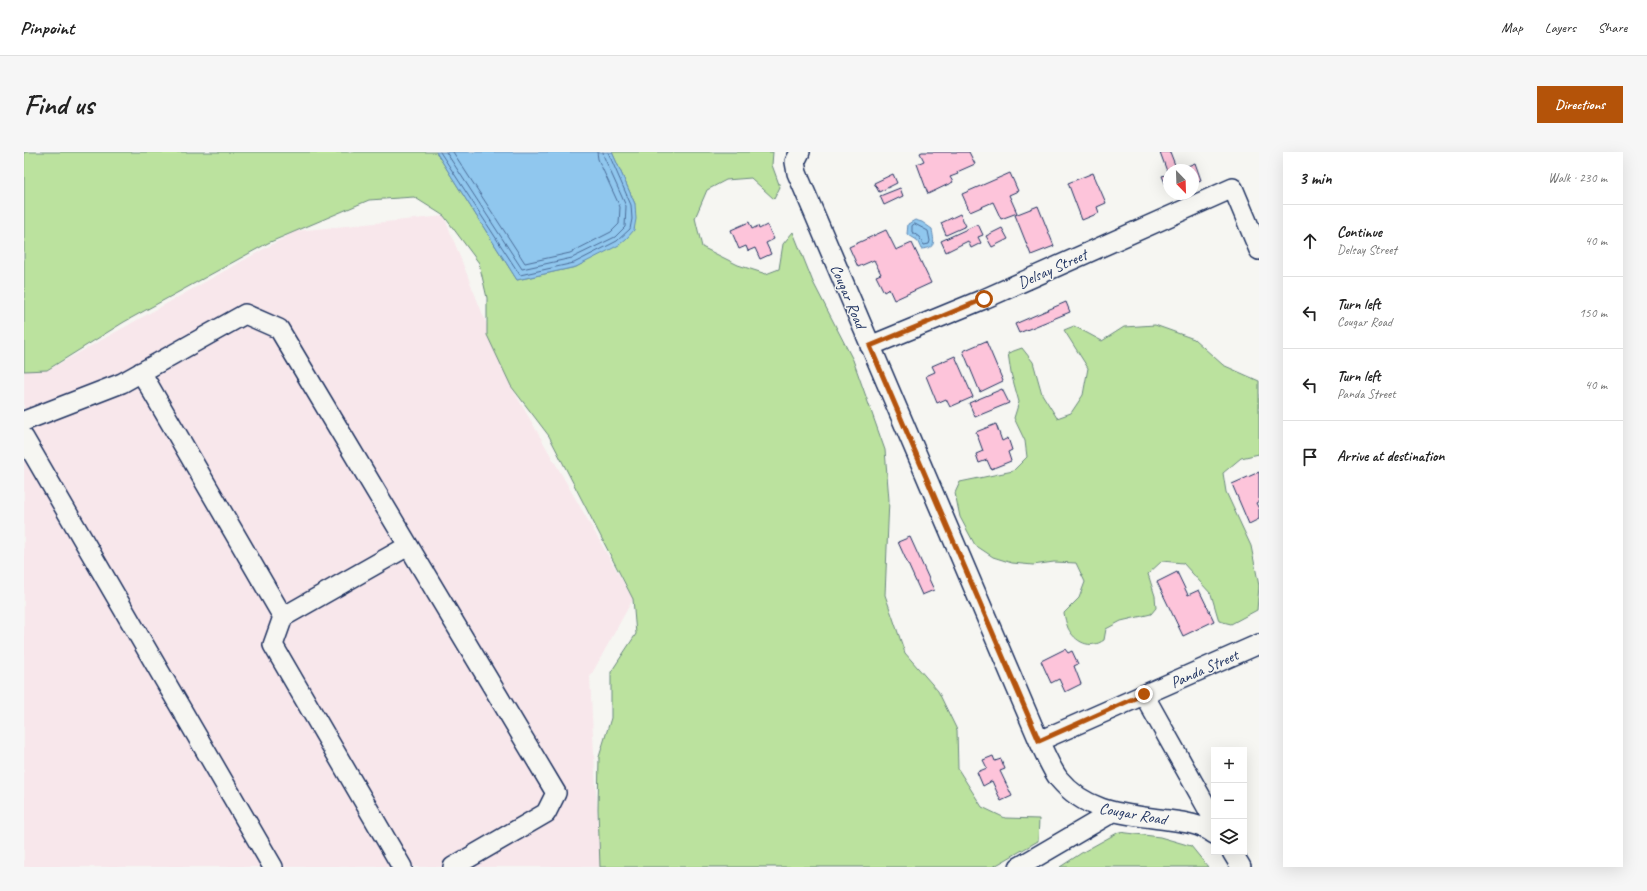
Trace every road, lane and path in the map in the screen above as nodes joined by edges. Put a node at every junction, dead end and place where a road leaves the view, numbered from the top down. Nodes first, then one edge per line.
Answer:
1 (797, 157) edge
2 (1259, 250) edge
3 (870, 346) junction
4 (142, 372) junction
5 (24, 421) edge
6 (24, 438) edge
7 (408, 546) junction
8 (283, 617) junction
9 (1259, 644) edge
10 (1144, 694) junction
11 (1039, 741) junction
12 (1113, 812) junction
13 (1213, 819) edge
14 (1211, 832) edge
15 (1234, 855) edge
16 (273, 867) edge
17 (402, 867) edge
18 (453, 867) edge
19 (1019, 867) edge
20 (1240, 867) edge

1 - 3 street, Cougar Road
2 - 3 street, Delsay Street
3 - 11 street, Cougar Road
4 - 5 street
4 - 7 street
4 - 8 street
6 - 16 street
7 - 8 street
7 - 18 street
8 - 17 street
9 - 10 street, Panda Street
10 - 11 street, Panda Street
10 - 13 street
11 - 12 street, Cougar Road
12 - 14 street, Cougar Road
12 - 19 street
15 - 20 street

